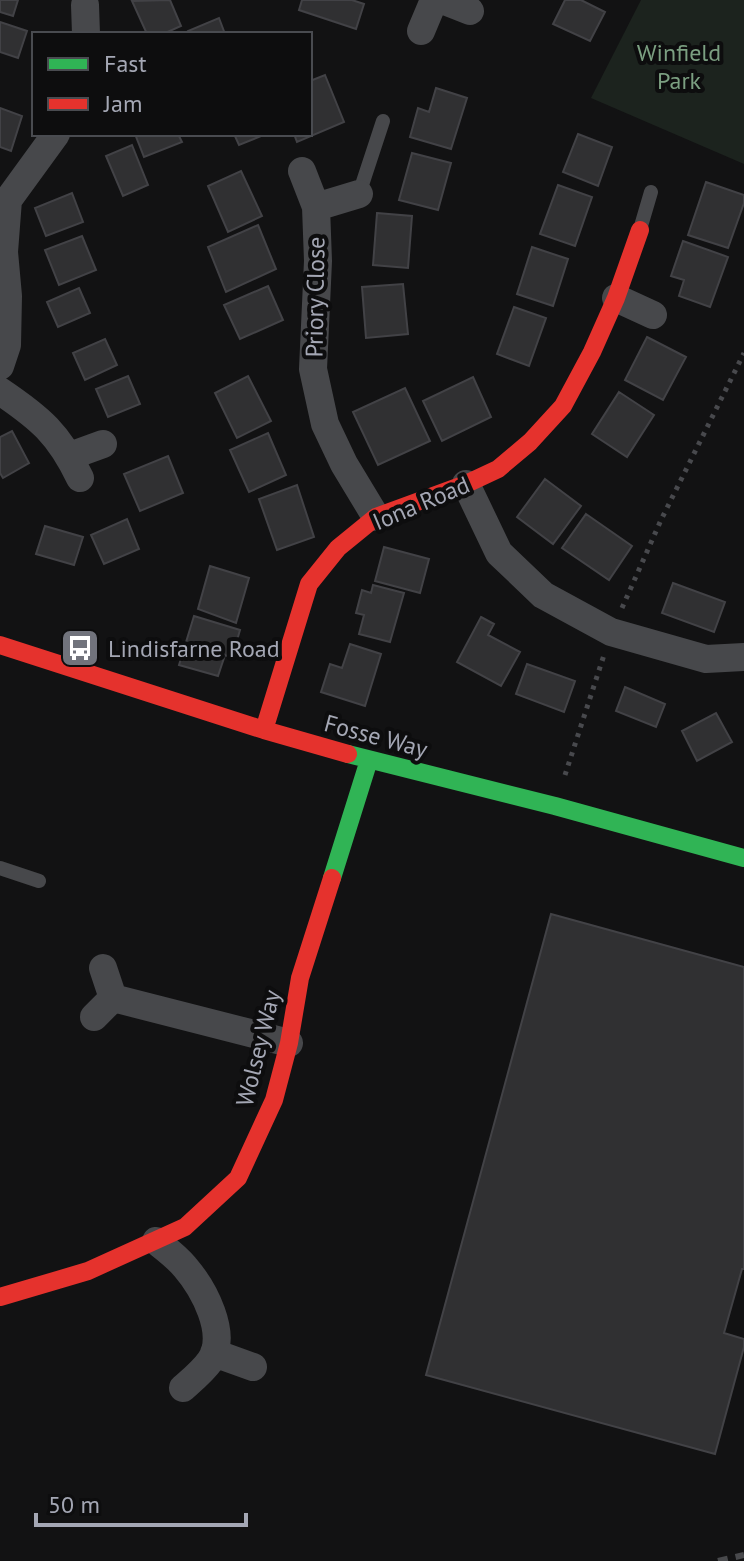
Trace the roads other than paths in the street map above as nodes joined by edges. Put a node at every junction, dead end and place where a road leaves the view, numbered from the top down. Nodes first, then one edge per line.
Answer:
1 (434, 0) edge
2 (442, 0) edge
3 (85, 2) edge
4 (470, 11) dead end
5 (421, 31) dead end
6 (86, 32) edge
7 (383, 121) dead end
8 (54, 136) edge
9 (302, 171) dead end
10 (651, 192) dead end
11 (359, 194) joint
12 (4, 199) edge
13 (316, 207) junction
14 (640, 230) joint
15 (616, 298) junction
16 (653, 315) dead end
17 (0, 366) edge
18 (0, 391) edge
19 (103, 444) dead end
20 (466, 484) junction
21 (376, 517) junction
22 (0, 645) edge
23 (744, 657) edge
24 (264, 730) junction
25 (369, 760) junction
26 (744, 858) edge
27 (0, 868) edge
28 (39, 881) dead end
29 (103, 968) dead end
30 (289, 1043) junction
31 (156, 1241) junction
32 (0, 1297) edge
33 (214, 1353) junction
34 (253, 1367) dead end
35 (183, 1388) dead end

1 - 5 street
2 - 4 street
3 - 6 street
7 - 11 lane
8 - 12 street
9 - 13 street, Priory Close
10 - 14 lane
11 - 13 street, Priory Close
12 - 17 street
13 - 21 street, Priory Close
14 - 15 street, Iona Road
15 - 16 street
15 - 20 street, Iona Road
18 - 19 street
20 - 21 street, Iona Road
20 - 23 street
21 - 24 street, Iona Road
22 - 24 street, Fosse Way
24 - 25 street, Fosse Way
25 - 26 street, Fosse Way
25 - 30 street, Wolsey Way
27 - 28 lane
29 - 30 street
30 - 31 street, Wolsey Way
31 - 32 street, Wolsey Way
31 - 33 street
33 - 34 street
33 - 35 street

